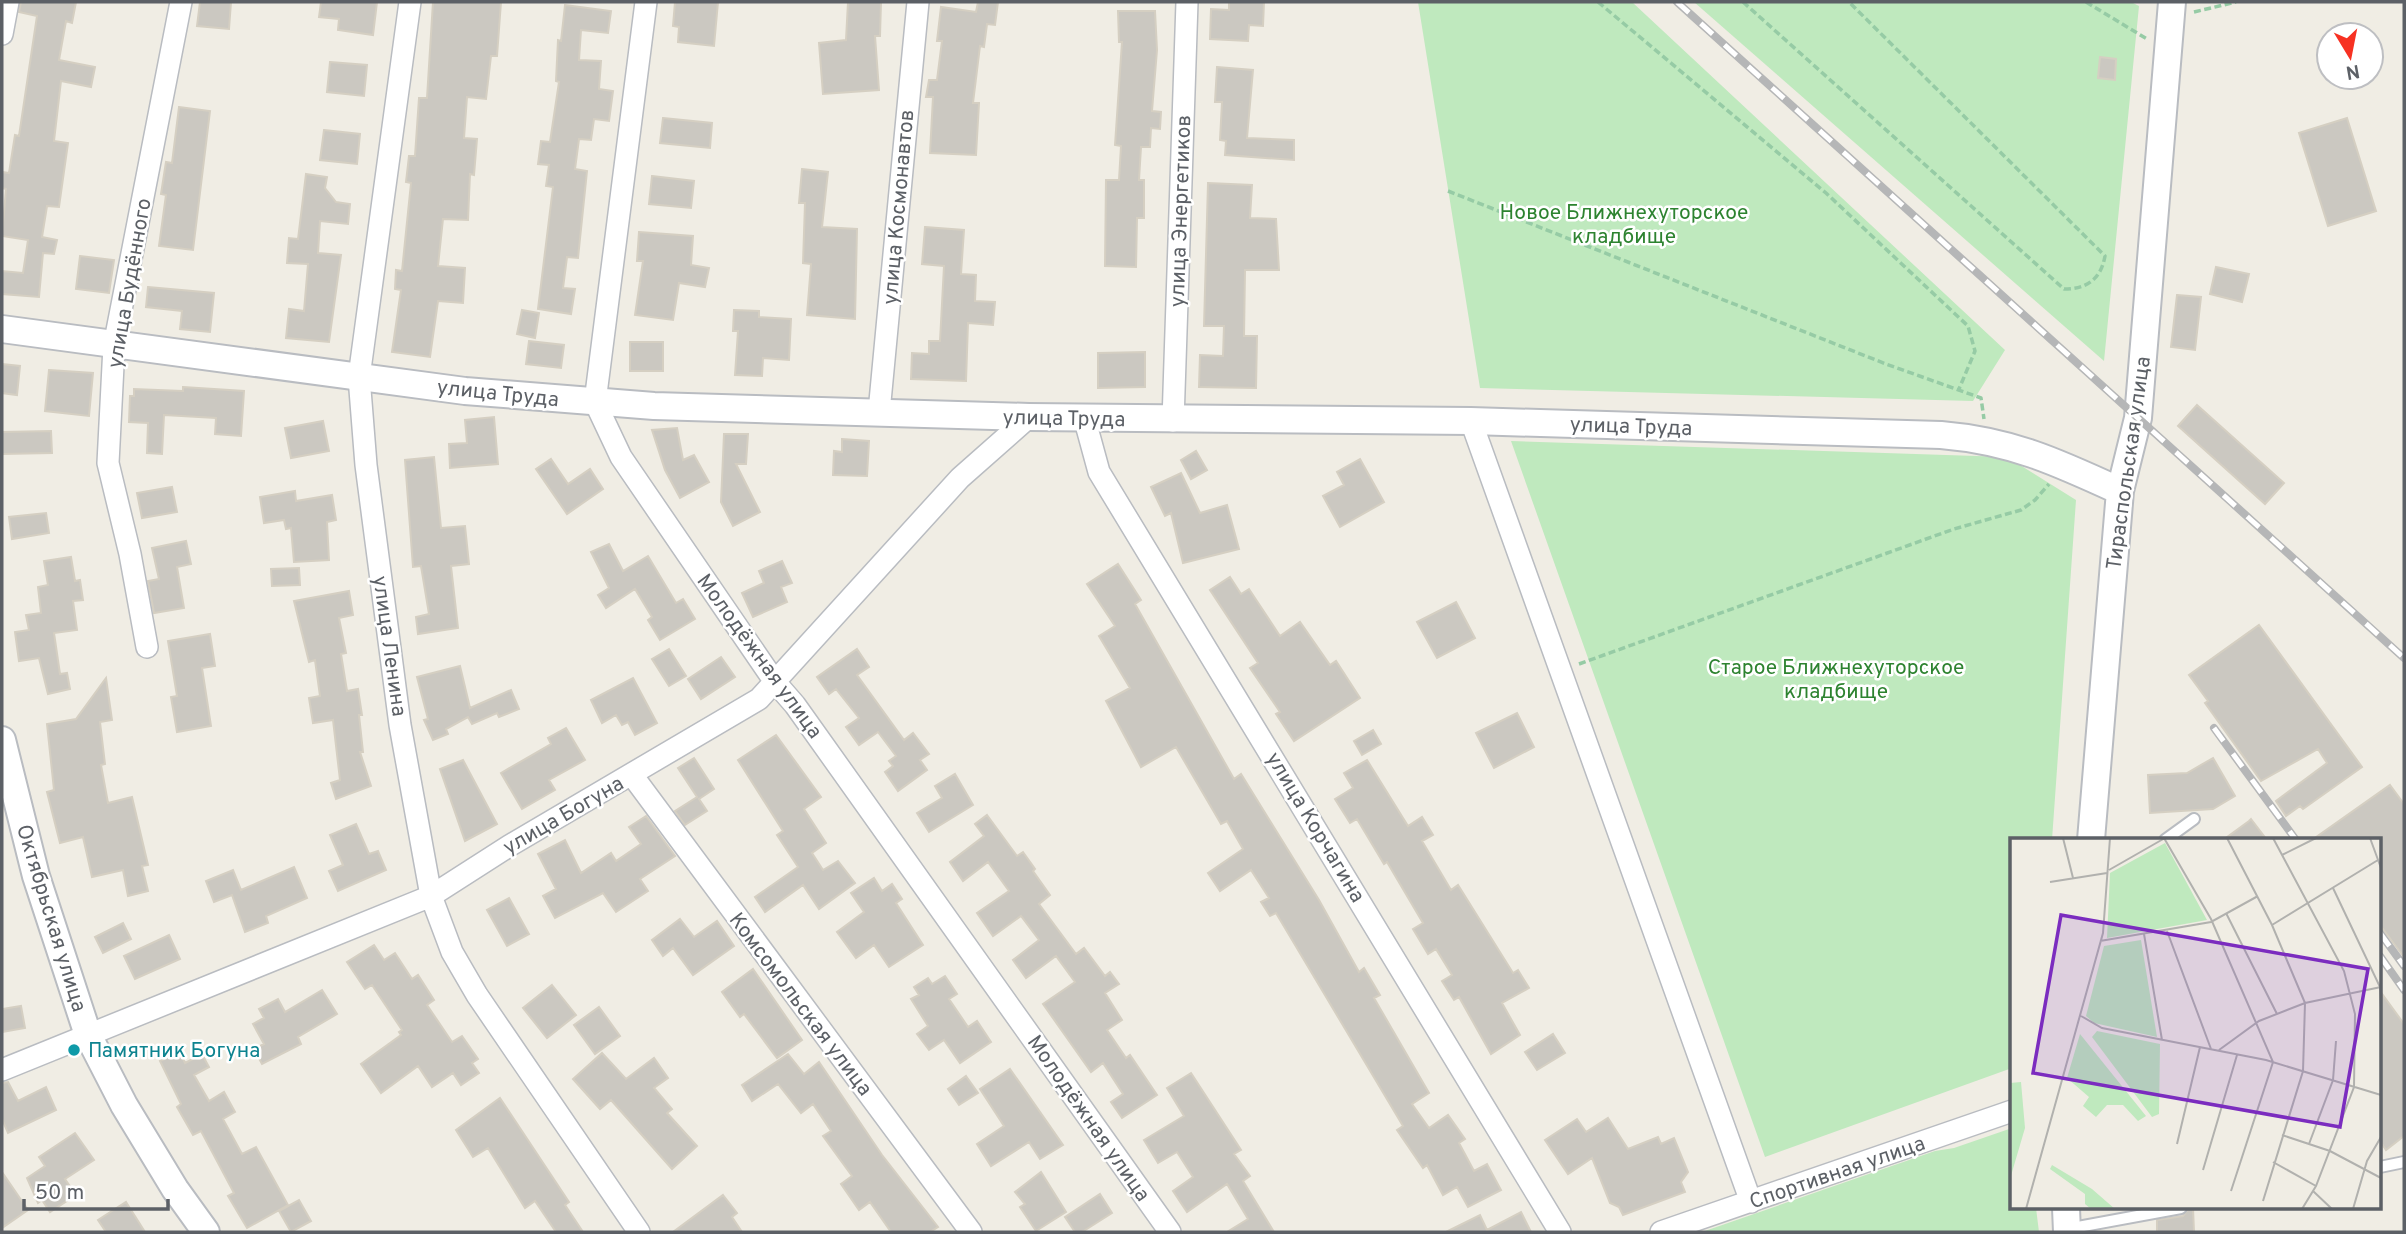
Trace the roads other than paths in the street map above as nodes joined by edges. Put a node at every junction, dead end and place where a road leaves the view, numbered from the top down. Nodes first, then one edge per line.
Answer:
1 (8, 2) edge
2 (181, 2) edge
3 (410, 2) edge
4 (646, 2) edge
5 (918, 2) edge
6 (1187, 2) edge
7 (2171, 9) edge
8 (2, 34) edge
9 (2, 329) edge
10 (114, 346) junction
11 (359, 377) junction
12 (595, 402) junction
13 (878, 412) junction
14 (1029, 418) junction
15 (1084, 418) junction
16 (1173, 421) junction
17 (1471, 421) junction
18 (2120, 491) junction
19 (146, 647) dead end
20 (775, 682) junction
21 (2, 740) edge
22 (632, 775) junction
23 (2194, 818) dead end
24 (2091, 838) edge
25 (2168, 838) edge
26 (431, 897) junction
27 (88, 1035) junction
28 (2, 1070) edge
29 (2010, 1112) edge
30 (2404, 1162) edge
31 (2382, 1167) edge
32 (1751, 1202) junction
33 (2166, 1210) edge
34 (2067, 1223) edge
35 (206, 1232) edge
36 (639, 1232) edge
37 (971, 1232) edge
38 (1170, 1232) edge
39 (1560, 1232) edge
40 (1661, 1232) edge

1 - 8 street
2 - 10 street, улица Будённого
3 - 11 street, улица Ленина
4 - 12 street
5 - 13 street, улица Космонавтов
6 - 16 street, улица Энергетиков
7 - 18 street, Тираспольская улица
9 - 10 street, улица Труда
10 - 11 street, улица Труда
10 - 19 street, улица Будённого
11 - 12 street, улица Труда
11 - 26 street, улица Ленина
12 - 13 street, улица Труда
12 - 20 street, Молодёжная улица
13 - 14 street, улица Труда
14 - 15 street, улица Труда
14 - 20 street, улица Богуна
15 - 16 street, улица Труда
15 - 39 street, улица Корчагина
16 - 17 street, улица Труда
17 - 18 street, улица Труда
17 - 32 street
18 - 24 street, Тираспольская улица
20 - 22 street, улица Богуна
20 - 38 street, Молодёжная улица
21 - 27 street, Октябрьская улица
22 - 26 street, улица Богуна
22 - 37 street, Комсомольская улица
23 - 25 lane
26 - 27 street, улица Богуна
26 - 36 street, улица Ленина
27 - 28 street, улица Богуна
27 - 35 street, Октябрьская улица
29 - 32 street, Спортивная улица
30 - 31 lane
32 - 40 street, Спортивная улица
33 - 34 lane

